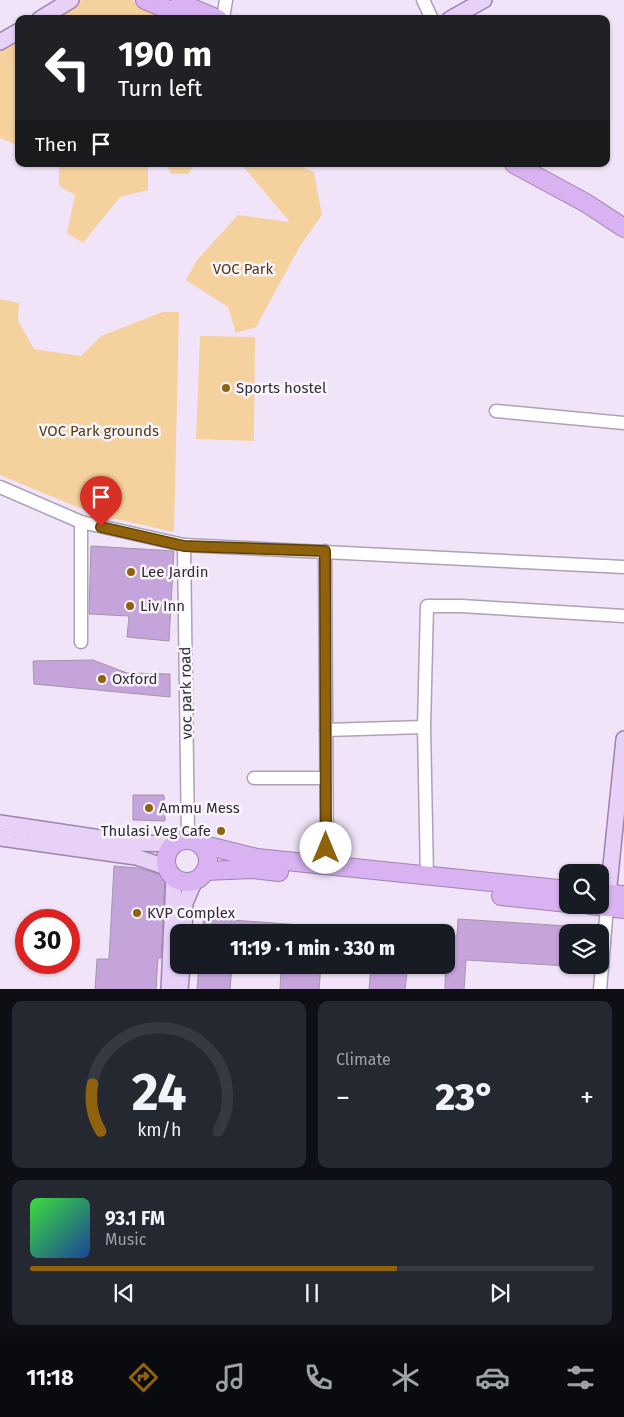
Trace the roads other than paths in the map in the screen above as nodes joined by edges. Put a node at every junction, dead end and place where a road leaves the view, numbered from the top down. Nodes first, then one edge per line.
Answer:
1 (71, 0) edge
2 (145, 0) edge
3 (172, 0) edge
4 (226, 0) edge
5 (422, 0) edge
6 (484, 0) edge
7 (47, 15) edge
8 (181, 15) edge
9 (208, 15) edge
10 (224, 15) edge
11 (430, 15) edge
12 (457, 15) edge
13 (15, 33) edge
14 (0, 42) edge
15 (519, 167) edge
16 (537, 167) edge
17 (624, 217) edge
18 (624, 228) edge
19 (496, 411) dead end
20 (624, 423) edge
21 (0, 487) edge
22 (81, 522) junction
23 (184, 546) junction
24 (325, 551) junction
25 (624, 567) edge
26 (624, 616) edge
27 (81, 642) dead end
28 (424, 728) junction
29 (326, 730) junction
30 (624, 739) edge
31 (254, 778) dead end
32 (326, 778) junction
33 (0, 823) edge
34 (0, 838) edge
35 (187, 842) junction
36 (327, 865) junction
37 (170, 872) junction
38 (200, 876) junction
39 (427, 877) junction
40 (559, 889) edge
41 (609, 900) edge
42 (559, 902) edge
43 (608, 914) edge
44 (184, 924) edge
45 (181, 974) edge
46 (169, 989) edge
47 (180, 989) edge
48 (600, 989) edge

1 - 7 main road
2 - 8 highway
3 - 9 highway
4 - 10 street
5 - 11 street
6 - 12 main road
13 - 14 main road
15 - 18 highway
16 - 17 highway
19 - 20 street
21 - 22 street
22 - 23 street
22 - 27 street
23 - 24 street
23 - 35 street, voc park road
24 - 25 street
24 - 29 street
26 - 28 street
28 - 29 street
28 - 39 street
29 - 32 street
30 - 41 main road
31 - 32 street
32 - 36 street
33 - 35 main road
34 - 37 main road
35 - 36 highway
35 - 37 highway
35 - 38 highway
36 - 39 highway
37 - 38 highway
37 - 46 main road
38 - 42 highway
38 - 44 main road
39 - 40 highway
43 - 48 street
45 - 47 main road

